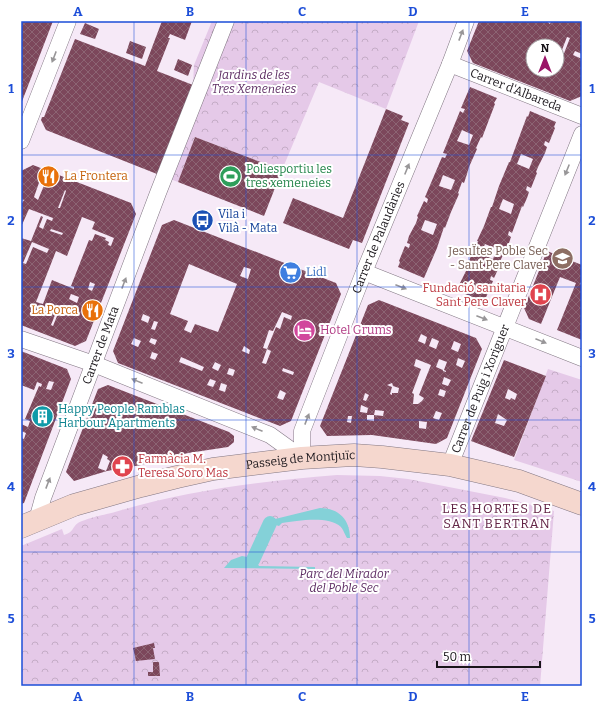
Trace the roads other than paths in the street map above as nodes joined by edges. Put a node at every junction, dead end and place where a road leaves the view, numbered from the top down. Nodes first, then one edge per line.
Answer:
1 (68, 21) edge
2 (226, 21) edge
3 (466, 21) edge
4 (450, 64) junction
5 (582, 116) edge
6 (582, 134) edge
7 (21, 141) edge
8 (364, 272) junction
9 (504, 327) junction
10 (21, 339) edge
11 (582, 358) edge
12 (94, 364) junction
13 (302, 458) junction
14 (450, 465) junction
15 (582, 504) edge
16 (29, 524) edge

1 -> 7 street
12 -> 2 street, Carrer de Mata
4 -> 3 street, Carrer de Palaudàries
4 - 5 street, Carrer d'Albareda
8 -> 4 street, Carrer de Palaudàries
6 -> 9 street, Carrer de Puig i Xoriguer
8 -> 9 street
13 -> 8 street, Carrer de Palaudàries
9 -> 11 street
9 - 14 street, Carrer de Puig i Xoriguer
10 - 12 street
13 -> 12 street
16 -> 12 street, Carrer de Mata
13 - 14 street, Passeig de Montjuïc
13 - 16 street, Passeig de Montjuïc
14 - 15 street, Passeig de Montjuïc

